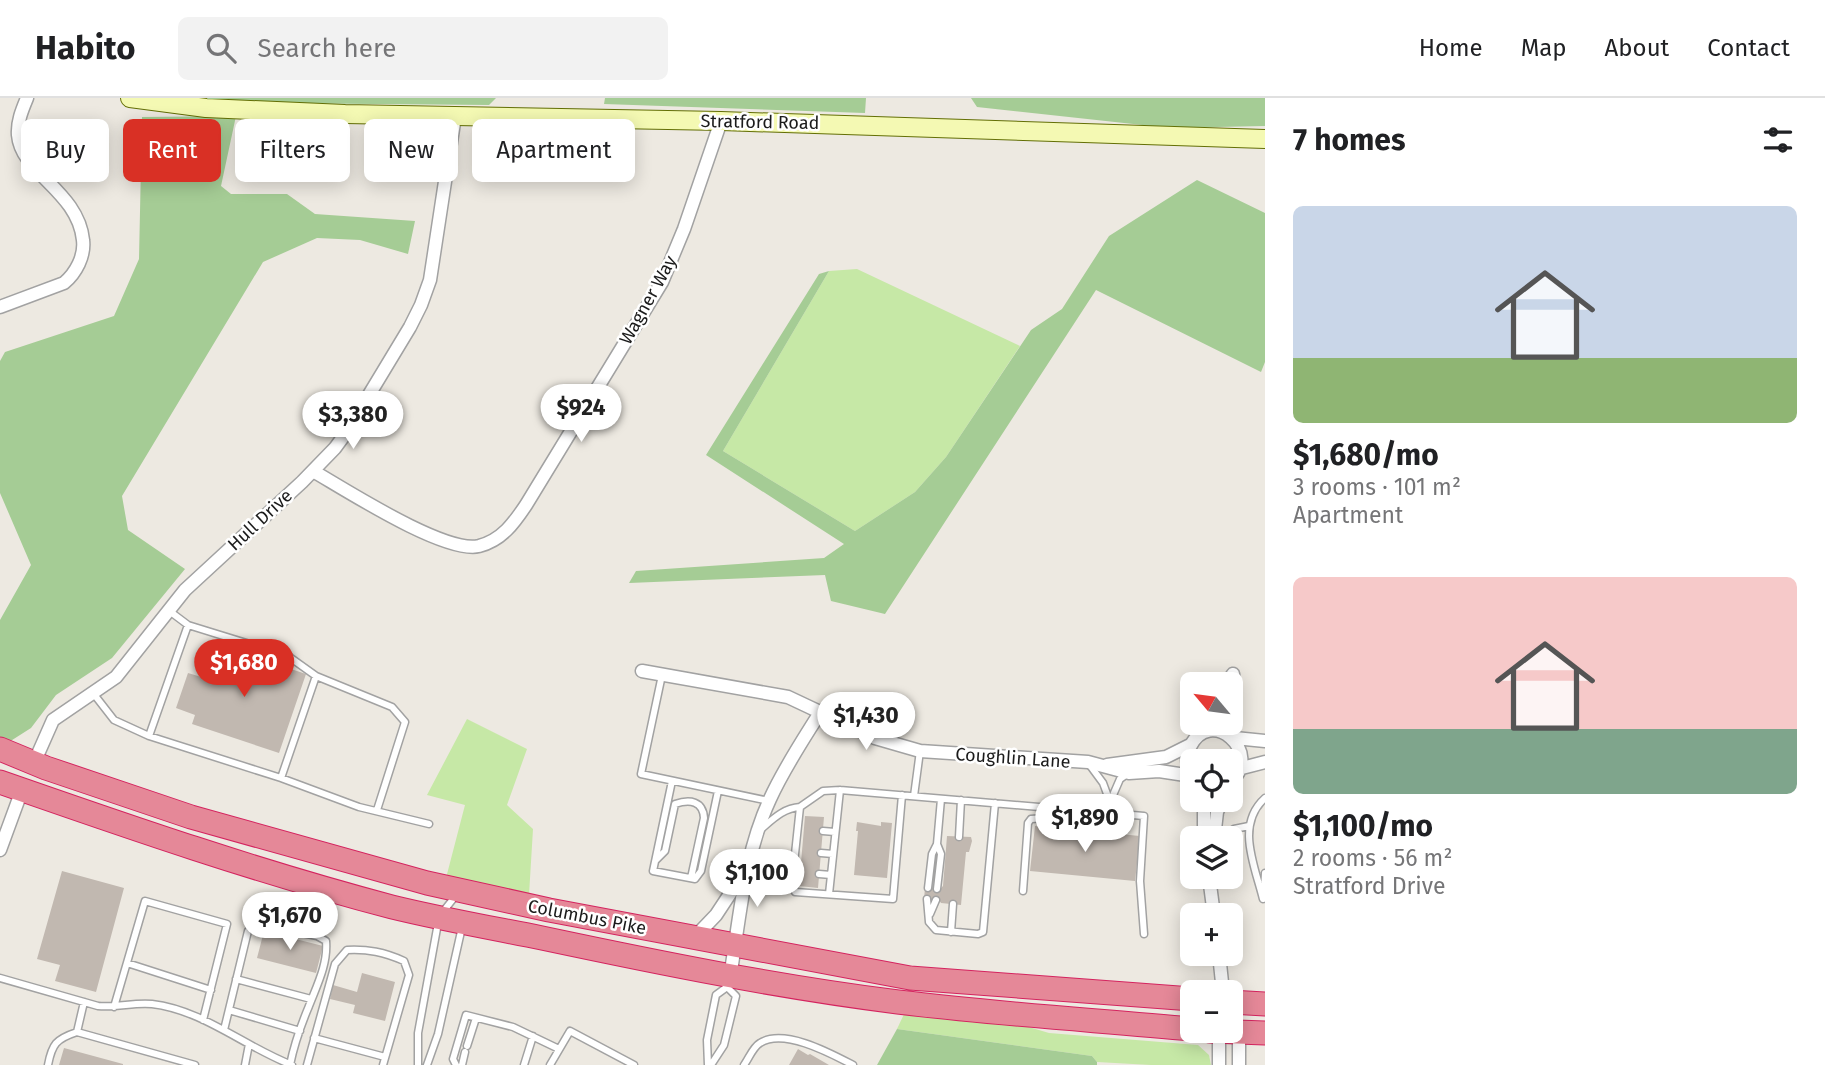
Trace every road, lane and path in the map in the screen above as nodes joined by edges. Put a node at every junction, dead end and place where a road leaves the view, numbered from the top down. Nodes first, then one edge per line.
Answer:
1 (27, 98) edge
2 (130, 98) edge
3 (455, 116) junction
4 (721, 121) junction
5 (1265, 139) edge
6 (1, 302) edge
7 (313, 471) junction
8 (168, 610) junction
9 (188, 625) junction
10 (642, 671) dead end
11 (662, 675) junction
12 (316, 676) junction
13 (93, 693) junction
14 (821, 711) junction
15 (1243, 734) edge
16 (1199, 735) edge
17 (149, 736) junction
18 (1265, 740) edge
19 (1191, 745) junction
20 (0, 749) edge
21 (1190, 749) edge
22 (920, 751) junction
23 (1088, 762) junction
24 (1265, 762) edge
25 (34, 763) junction
26 (0, 765) edge
27 (1103, 765) junction
28 (1243, 768) edge
29 (1129, 773) junction
30 (1180, 774) edge
31 (282, 778) junction
32 (672, 781) junction
33 (0, 782) edge
34 (22, 790) junction
35 (840, 790) junction
36 (718, 791) junction
37 (902, 795) junction
38 (914, 796) junction
39 (1265, 797) edge
40 (941, 799) junction
41 (961, 800) junction
42 (769, 801) junction
43 (995, 803) junction
44 (800, 807) junction
45 (377, 810) junction
46 (1079, 810) junction
47 (191, 817) junction
48 (429, 824) dead end
49 (1249, 827) junction
50 (1243, 828) edge
51 (758, 831) junction
52 (823, 831) dead end
53 (835, 832) junction
54 (959, 836) dead end
55 (937, 844) junction
56 (0, 850) edge
57 (821, 853) dead end
58 (833, 854) junction
59 (656, 860) junction
60 (747, 867) junction
61 (1265, 873) edge
62 (819, 874) dead end
63 (831, 875) junction
64 (691, 878) junction
65 (928, 888) dead end
66 (937, 889) dead end
67 (1023, 891) dead end
68 (829, 894) junction
69 (928, 899) dead end
70 (936, 900) dead end
71 (953, 904) dead end
72 (462, 906) junction
73 (930, 914) junction
74 (439, 917) junction
75 (951, 932) junction
76 (1144, 934) dead end
77 (694, 938) junction
78 (735, 946) junction
79 (127, 963) junction
80 (0, 978) edge
81 (236, 979) junction
82 (728, 982) junction
83 (211, 990) junction
84 (1180, 998) edge
85 (312, 999) junction
86 (84, 1002) junction
87 (1243, 1003) edge
88 (1265, 1004) edge
89 (114, 1007) junction
90 (229, 1010) junction
91 (475, 1017) junction
92 (203, 1020) junction
93 (1180, 1028) edge
94 (224, 1030) junction
95 (1243, 1030) edge
96 (300, 1031) junction
97 (77, 1032) junction
98 (1265, 1033) edge
99 (533, 1037) junction
100 (314, 1038) junction
101 (1223, 1043) edge
102 (1231, 1043) edge
103 (249, 1044) junction
104 (559, 1049) junction
105 (385, 1057) junction
106 (48, 1065) edge
107 (195, 1065) edge
108 (245, 1065) edge
109 (291, 1065) edge
110 (307, 1065) edge
111 (383, 1065) edge
112 (418, 1065) edge
113 (427, 1065) edge
114 (456, 1065) edge
115 (462, 1065) edge
116 (524, 1065) edge
117 (550, 1065) edge
118 (634, 1065) edge
119 (710, 1065) edge
120 (744, 1065) edge
121 (853, 1065) edge
122 (1219, 1065) edge
123 (1239, 1065) edge

1 - 6 street
2 - 3 street, Stratford Road
3 - 4 street, Stratford Road
3 - 7 street, Hull Drive
4 - 5 street, Stratford Road
4 - 7 street, Wagner Way
7 - 8 street, Hull Drive
8 - 9 lane
8 - 13 street, Hull Drive
9 - 12 lane
9 - 17 lane
10 - 11 street, Coughlin Lane
11 - 14 street, Coughlin Lane
11 - 32 lane
12 - 31 lane
12 - 45 lane
13 - 17 lane
13 - 25 street, Hull Drive
14 - 22 street, Coughlin Lane
14 - 42 street
15 - 18 street
16 - 19 street
17 - 31 lane
19 - 21 street
19 - 27 street, Coughlin Lane
20 - 25 highway, Columbus Pike
22 - 23 street, Coughlin Lane
22 - 38 lane
23 - 27 street, Coughlin Lane
23 - 29 lane
24 - 28 street
25 - 26 highway
25 - 47 highway, Columbus Pike
27 - 29 street, Coughlin Lane
29 - 30 street, Coughlin Lane
31 - 45 lane
32 - 36 lane
32 - 59 lane
33 - 34 highway, Columbus Pike
34 - 47 highway
34 - 56 street
34 - 74 highway, Columbus Pike
35 - 37 lane
35 - 44 lane
35 - 53 lane
36 - 42 lane
36 - 64 lane
37 - 38 lane
37 - 68 lane
38 - 40 lane
39 - 49 lane
40 - 41 lane
40 - 55 lane
41 - 43 lane
41 - 54 lane
42 - 51 street
43 - 46 lane
43 - 75 lane
44 - 51 lane
44 - 68 lane
45 - 48 lane
46 - 67 lane
46 - 76 lane
47 - 72 highway, Columbus Pike
49 - 50 lane
49 - 61 lane
51 - 60 street
52 - 53 lane
53 - 58 lane
55 - 65 lane
55 - 66 lane
57 - 58 lane
58 - 63 lane
59 - 64 lane
59 - 64 lane
60 - 77 street
60 - 78 street
62 - 63 lane
63 - 68 lane
69 - 73 lane
70 - 73 lane
71 - 75 lane
72 - 74 highway, Columbus Pike
72 - 77 highway, Columbus Pike
72 - 82 highway, Columbus Pike
72 - 113 lane
73 - 75 lane
74 - 112 lane
77 - 78 highway, Columbus Pike
78 - 82 street
78 - 84 highway, Columbus Pike
79 - 83 lane
79 - 83 lane
79 - 89 lane
80 - 86 lane
81 - 85 lane
81 - 85 lane
81 - 90 lane
82 - 93 highway, Columbus Pike
82 - 119 lane
82 - 119 lane
83 - 92 lane
85 - 96 lane
86 - 89 lane
86 - 97 lane
87 - 88 highway
89 - 92 lane
90 - 94 lane
90 - 96 lane
91 - 99 lane
91 - 114 lane
91 - 115 lane
92 - 94 lane
94 - 103 lane
95 - 98 highway
96 - 109 lane
97 - 106 lane
97 - 107 lane
99 - 104 lane
99 - 116 lane
100 - 105 lane
100 - 105 lane
100 - 110 lane
101 - 122 street
102 - 123 street
103 - 108 lane
103 - 109 lane
104 - 117 lane
104 - 118 lane
105 - 111 lane
120 - 121 lane

